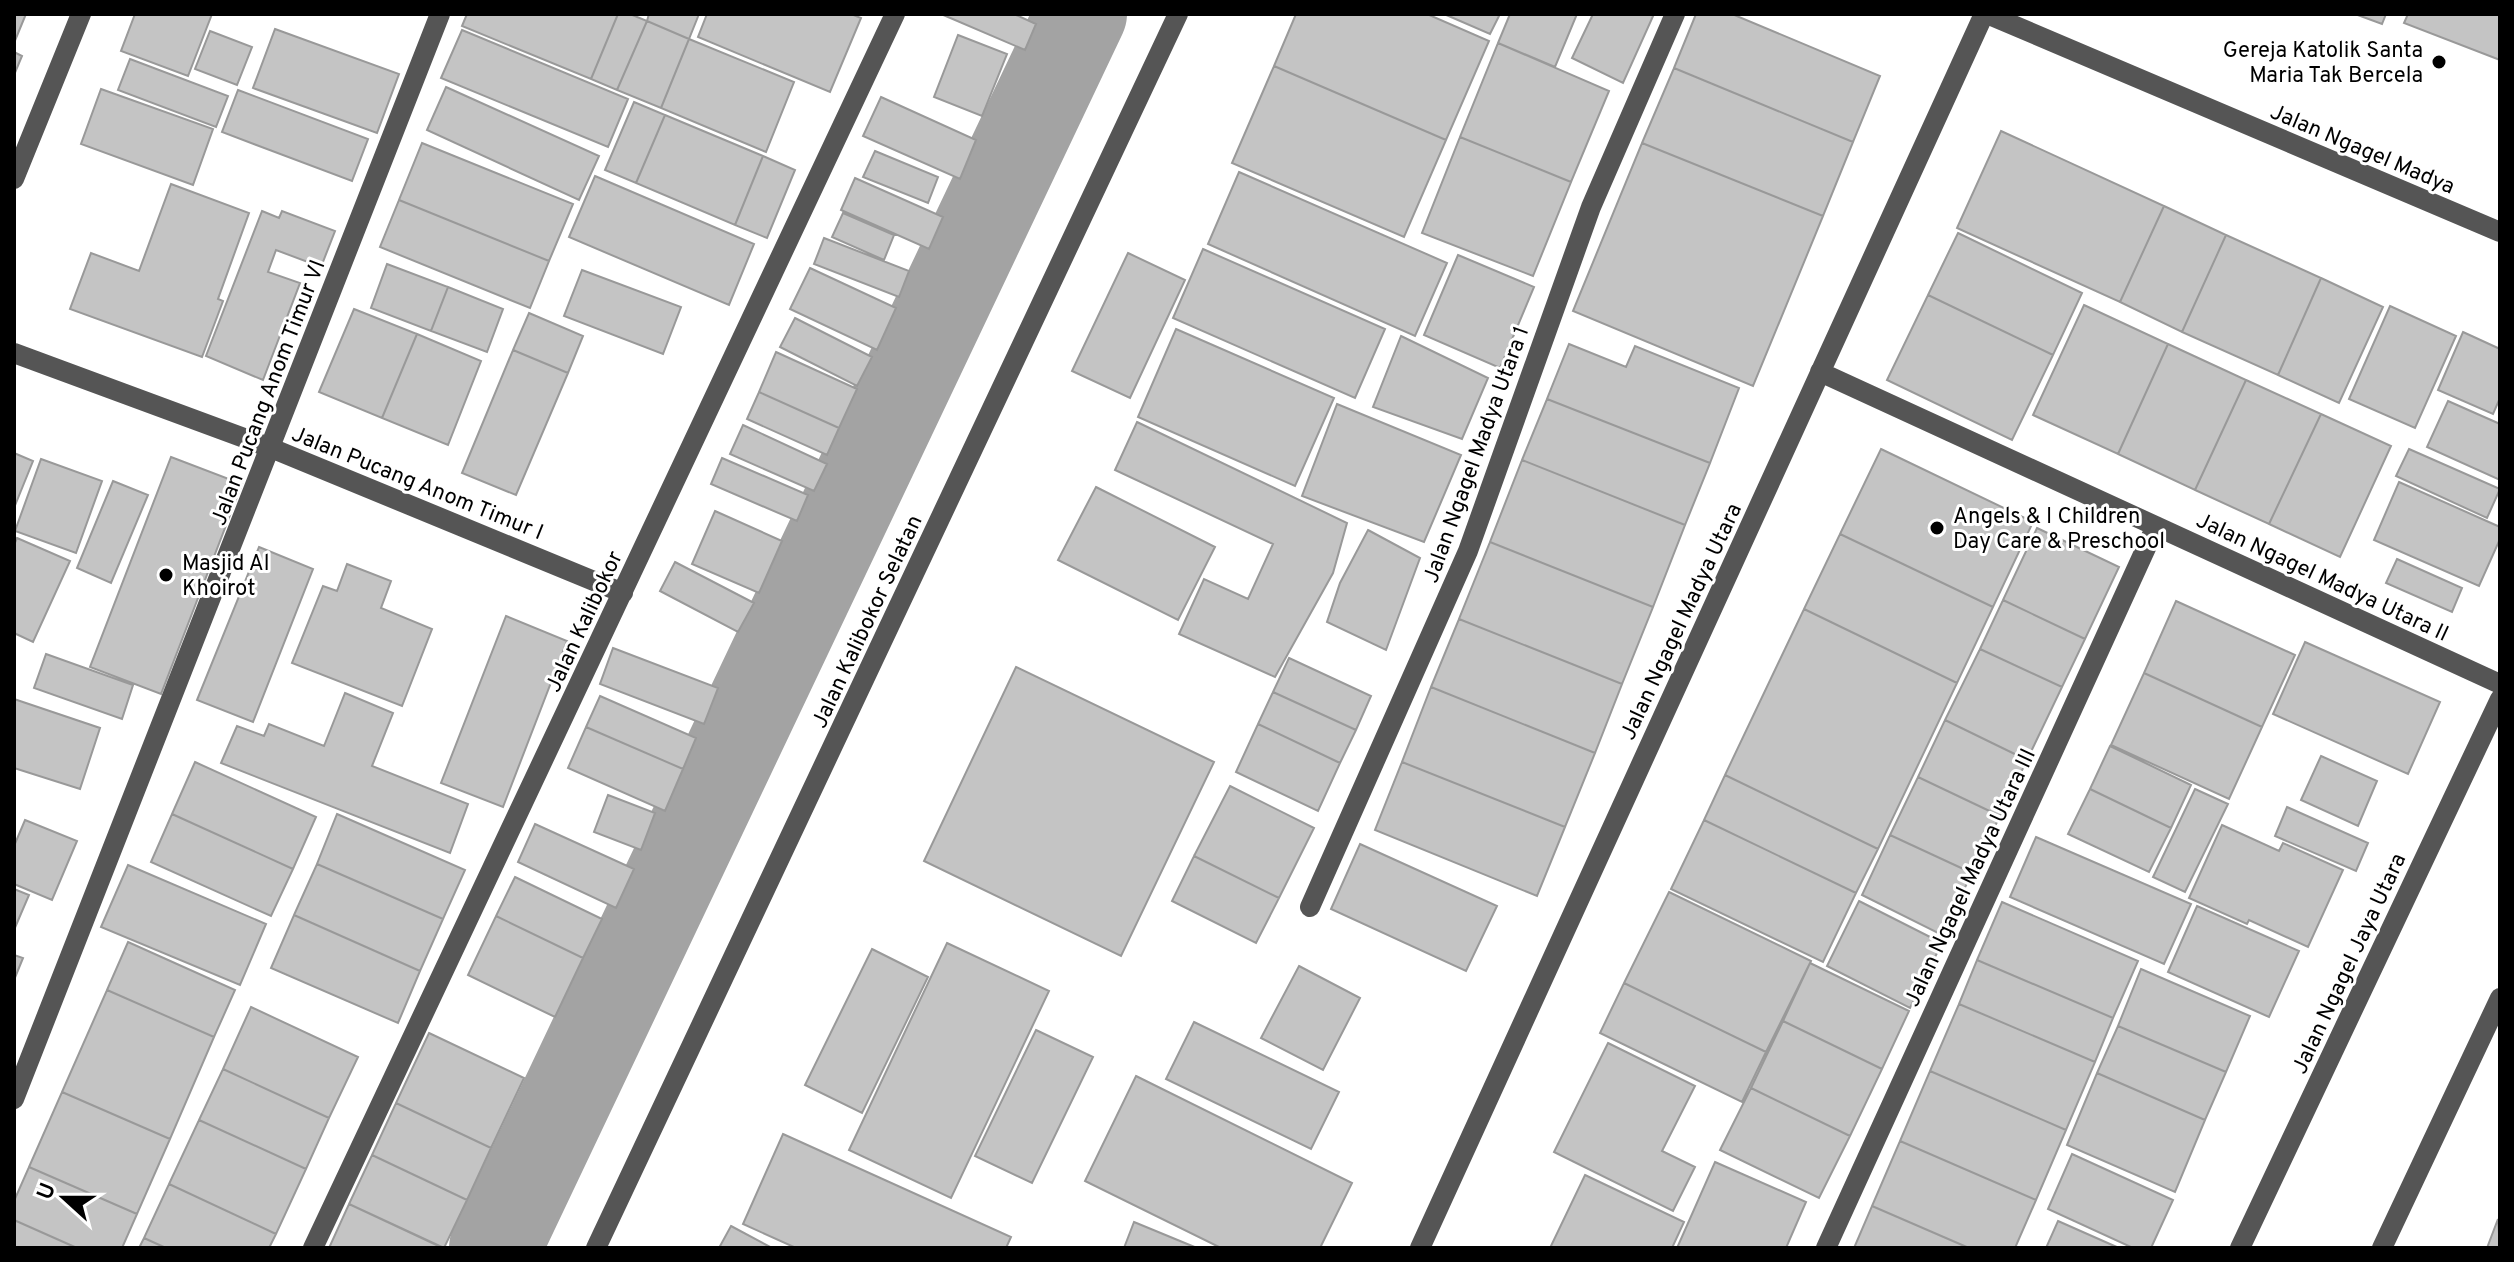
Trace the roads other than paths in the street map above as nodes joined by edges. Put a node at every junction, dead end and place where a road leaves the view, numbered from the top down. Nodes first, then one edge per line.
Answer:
1 (81, 14) edge
2 (440, 14) edge
3 (895, 14) edge
4 (1178, 14) edge
5 (1675, 14) edge
6 (1986, 14) edge
7 (14, 179) edge
8 (2500, 232) edge
9 (14, 353) edge
10 (1820, 372) junction
11 (271, 448) junction
12 (2156, 526) junction
13 (623, 593) junction
14 (2500, 684) edge
15 (2500, 699) edge
16 (1310, 907) dead end
17 (2500, 998) edge
18 (14, 1099) edge
19 (313, 1248) edge
20 (596, 1248) edge
21 (1420, 1248) edge
22 (1826, 1248) edge
23 (2240, 1248) edge
24 (2382, 1248) edge

1 - 7 street
2 - 11 street, Jalan Pucang Anom Timur VI
3 - 13 street, Jalan Kalibokor
4 - 20 street, Jalan Kalibokor Selatan
5 - 16 street, Jalan Ngagel Madya Utara 1
6 - 8 street, Jalan Ngagel Madya
6 - 10 street, Jalan Ngagel Madya Utara
9 - 11 street, Jalan Pucang Anom Timur I
10 - 12 street, Jalan Ngagel Madya Utara II
10 - 21 street, Jalan Ngagel Madya Utara
11 - 13 street, Jalan Pucang Anom Timur I
11 - 18 street, Jalan Pucang Anom Timur VI
12 - 14 street, Jalan Ngagel Madya Utara II
12 - 22 street, Jalan Ngagel Madya Utara III
13 - 19 street, Jalan Kalibokor
15 - 23 street, Jalan Ngagel Jaya Utara
17 - 24 street

